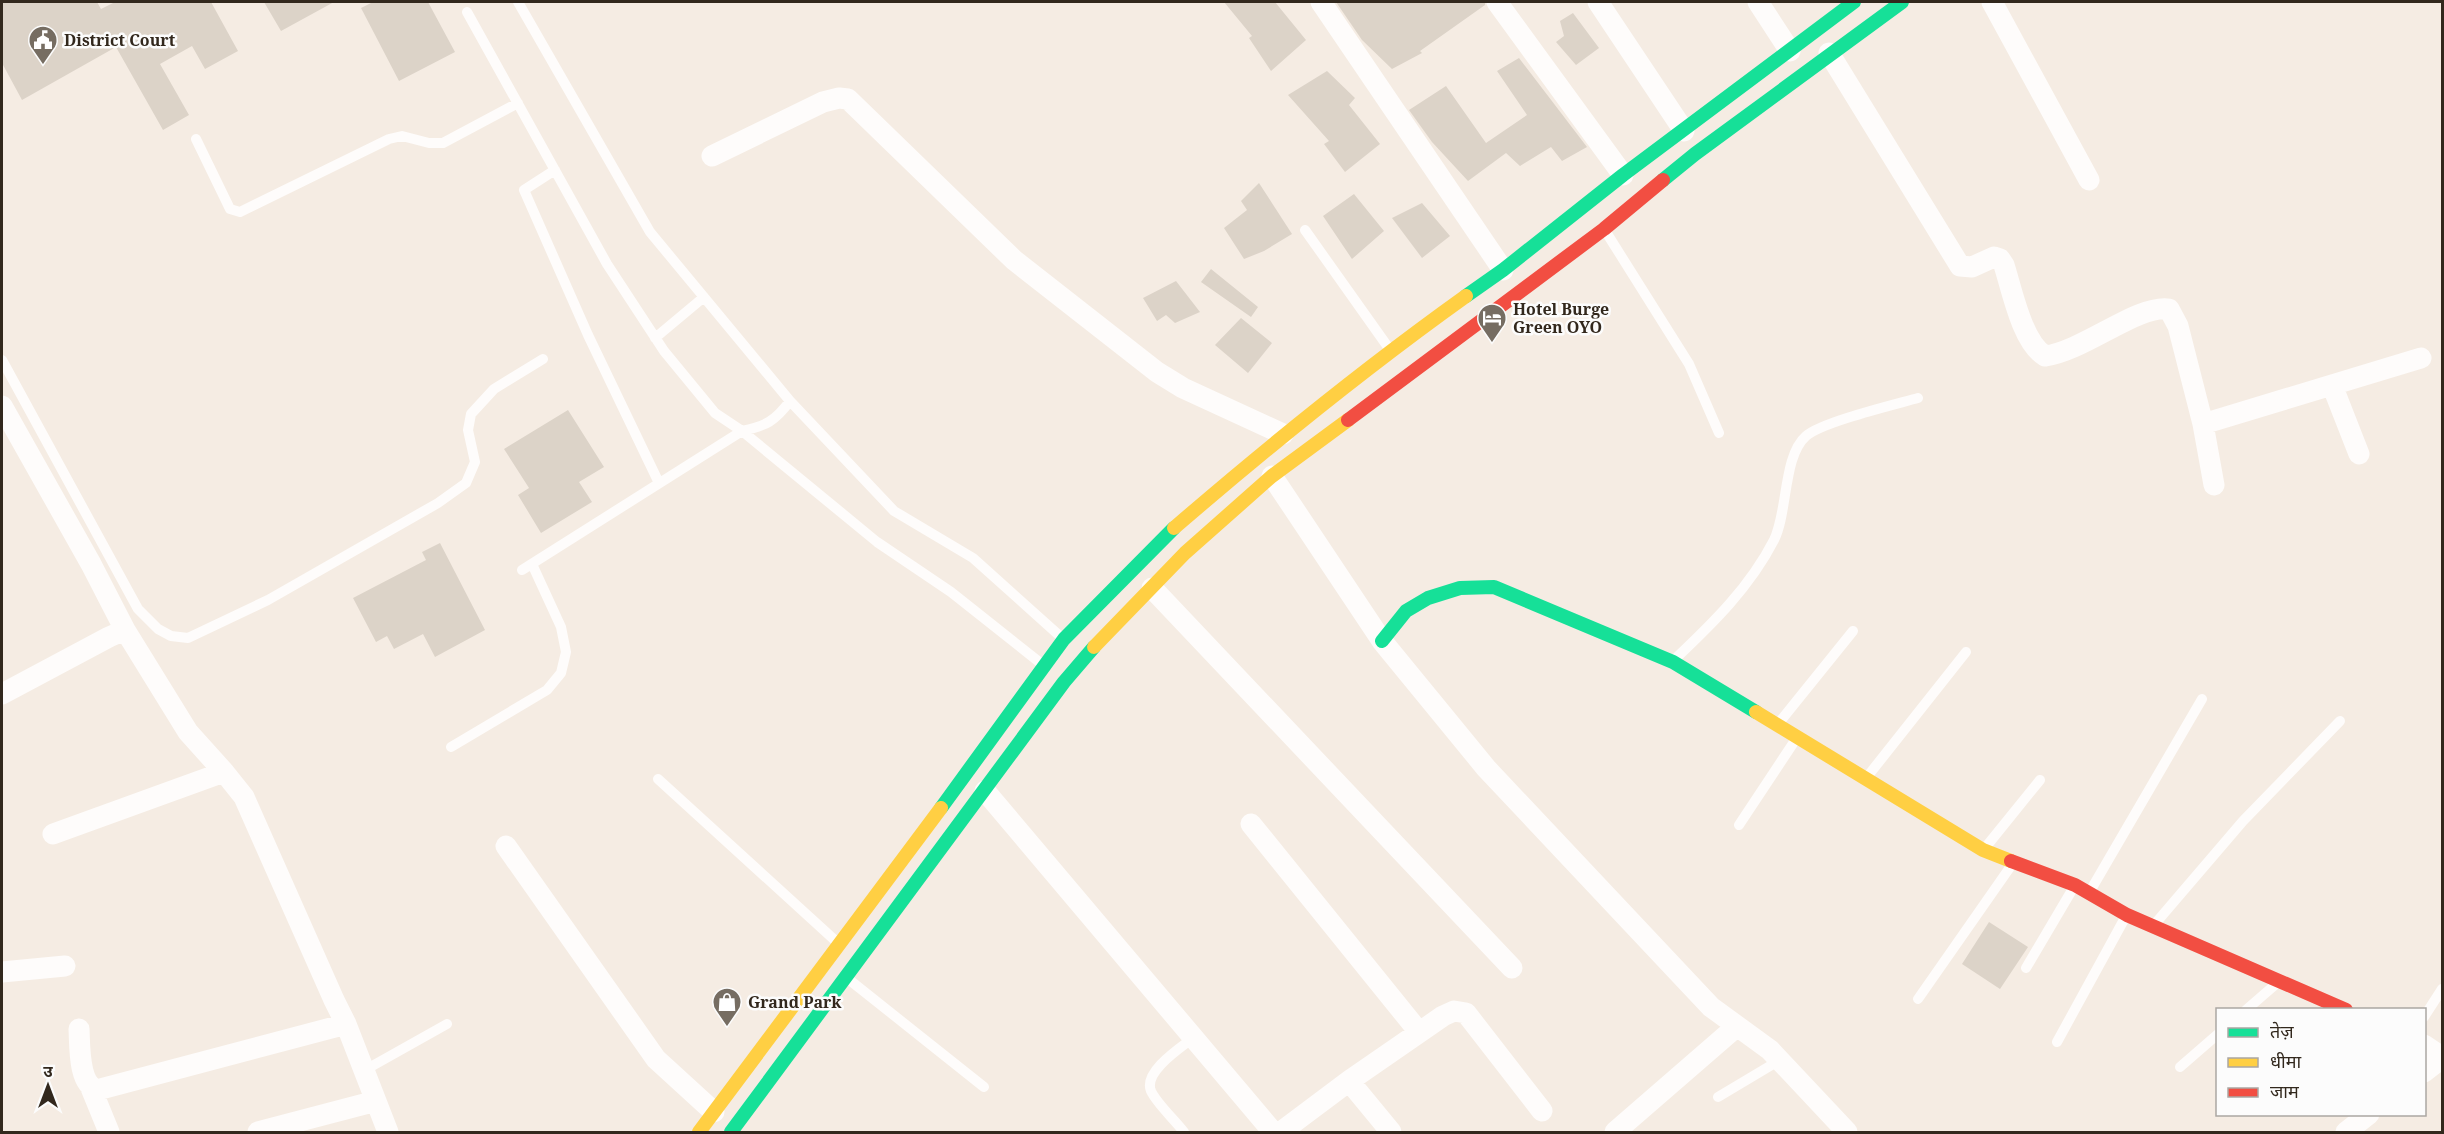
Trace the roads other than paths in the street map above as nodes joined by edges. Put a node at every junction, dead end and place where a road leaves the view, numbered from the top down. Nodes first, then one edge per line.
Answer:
1 (518, 2) edge
2 (1321, 2) edge
3 (1497, 2) edge
4 (1598, 2) edge
5 (1758, 2) edge
6 (1854, 2) edge
7 (1902, 2) edge
8 (1992, 2) edge
9 (467, 12) dead end
10 (1790, 51) junction
11 (1829, 53) junction
12 (518, 103) junction
13 (1684, 131) junction
14 (196, 139) dead end
15 (712, 156) dead end
16 (555, 170) junction
17 (1623, 175) junction
18 (2089, 180) dead end
19 (1604, 229) junction
20 (1305, 230) dead end
21 (1503, 270) junction
22 (704, 297) junction
23 (655, 338) junction
24 (1390, 350) junction
25 (2421, 358) dead end
26 (543, 359) dead end
27 (2, 360) edge
28 (2332, 385) junction
29 (1918, 398) dead end
30 (790, 401) junction
31 (2, 406) edge
32 (2203, 424) junction
33 (742, 432) junction
34 (1719, 433) dead end
35 (1283, 434) junction
36 (2359, 454) dead end
37 (1272, 476) junction
38 (660, 483) junction
39 (2214, 485) dead end
40 (532, 564) junction
41 (522, 570) dead end
42 (1152, 588) junction
43 (126, 630) junction
44 (1853, 631) dead end
45 (1382, 641) junction
46 (1074, 648) junction
47 (1966, 652) dead end
48 (1673, 662) junction
49 (1043, 665) junction
50 (1064, 682) junction
51 (2, 694) edge
52 (2202, 699) dead end
53 (2340, 721) dead end
54 (1778, 724) junction
55 (1798, 736) junction
56 (451, 747) dead end
57 (224, 772) junction
58 (1866, 778) junction
59 (658, 779) dead end
60 (2040, 780) dead end
61 (985, 791) junction
62 (1251, 824) dead end
63 (1739, 825) dead end
64 (53, 834) dead end
65 (506, 846) dead end
66 (1983, 850) junction
67 (2013, 863) junction
68 (2075, 885) junction
69 (2089, 893) junction
70 (2127, 915) junction
71 (2154, 926) junction
72 (839, 944) junction
73 (65, 966) dead end
74 (1512, 968) dead end
75 (2026, 968) dead end
76 (2, 972) edge
77 (846, 977) junction
78 (2278, 981) junction
79 (2442, 989) edge
80 (1918, 999) dead end
81 (2248, 1008) edge
82 (2341, 1008) edge
83 (2426, 1014) edge
84 (346, 1024) junction
85 (447, 1024) dead end
86 (1736, 1027) junction
87 (79, 1029) dead end
88 (1419, 1032) junction
89 (2216, 1035) edge
90 (1193, 1038) junction
91 (2057, 1042) dead end
92 (2426, 1046) edge
93 (2442, 1058) edge
94 (1780, 1060) junction
95 (2180, 1067) dead end
96 (365, 1070) junction
97 (2426, 1070) edge
98 (1349, 1081) junction
99 (91, 1088) junction
100 (984, 1088) dead end
101 (1718, 1097) dead end
102 (376, 1101) junction
103 (1542, 1111) dead end
104 (714, 1112) junction
105 (2366, 1116) edge
106 (1842, 1131) edge
107 (109, 1132) edge
108 (258, 1132) edge
109 (388, 1132) edge
110 (699, 1132) edge
111 (731, 1132) edge
112 (1184, 1132) edge
113 (1273, 1132) edge
114 (1281, 1132) edge
115 (1391, 1132) edge
116 (1615, 1132) edge
117 (2346, 1132) edge

1 - 22 lane
2 - 21 street
3 - 17 street
4 - 13 street
5 - 10 street
6 - 10 street
7 - 11 street
8 - 18 street
9 - 12 lane
10 - 13 street
11 - 19 street
11 - 32 street
12 - 14 lane
12 - 16 lane
13 - 17 street
15 - 35 street
16 - 23 lane
16 - 38 lane
17 - 21 street
19 - 34 lane
19 - 37 street
20 - 24 lane
21 - 24 street
22 - 23 lane
22 - 30 lane
23 - 33 lane
24 - 35 street
25 - 28 street
26 - 27 lane
28 - 32 street
28 - 36 street
29 - 48 lane
30 - 33 lane
30 - 46 lane
31 - 43 street
32 - 39 street
33 - 38 lane
33 - 49 lane
35 - 46 street
37 - 42 street
37 - 45 street
38 - 40 lane
40 - 41 lane
40 - 56 lane
42 - 46 street
42 - 74 street
43 - 51 street
43 - 57 street
44 - 54 lane
45 - 48 street
45 - 86 street
46 - 49 street
46 - 50 street
47 - 58 lane
48 - 54 street
49 - 50 lane
49 - 72 street
50 - 61 street
52 - 69 lane
53 - 71 lane
54 - 55 street
55 - 58 street
55 - 63 lane
57 - 64 street
57 - 84 street
58 - 66 street
59 - 72 lane
60 - 66 lane
61 - 77 street
61 - 90 street
62 - 88 street
65 - 104 street
66 - 67 street
67 - 68 street
67 - 80 lane
68 - 69 street
68 - 75 lane
69 - 70 street
70 - 71 street
70 - 91 lane
71 - 78 street
72 - 104 street
73 - 76 street
77 - 100 lane
77 - 111 street
78 - 81 lane
78 - 82 street
79 - 83 lane
84 - 96 street
84 - 99 street
85 - 96 lane
86 - 94 street
86 - 116 street
87 - 99 street
88 - 98 street
88 - 103 street
89 - 95 lane
90 - 112 lane
90 - 113 street
92 - 93 street
93 - 97 street
94 - 101 lane
94 - 106 street
96 - 102 street
98 - 114 street
98 - 115 street
99 - 107 street
102 - 108 street
102 - 109 street
104 - 110 street
105 - 117 street

